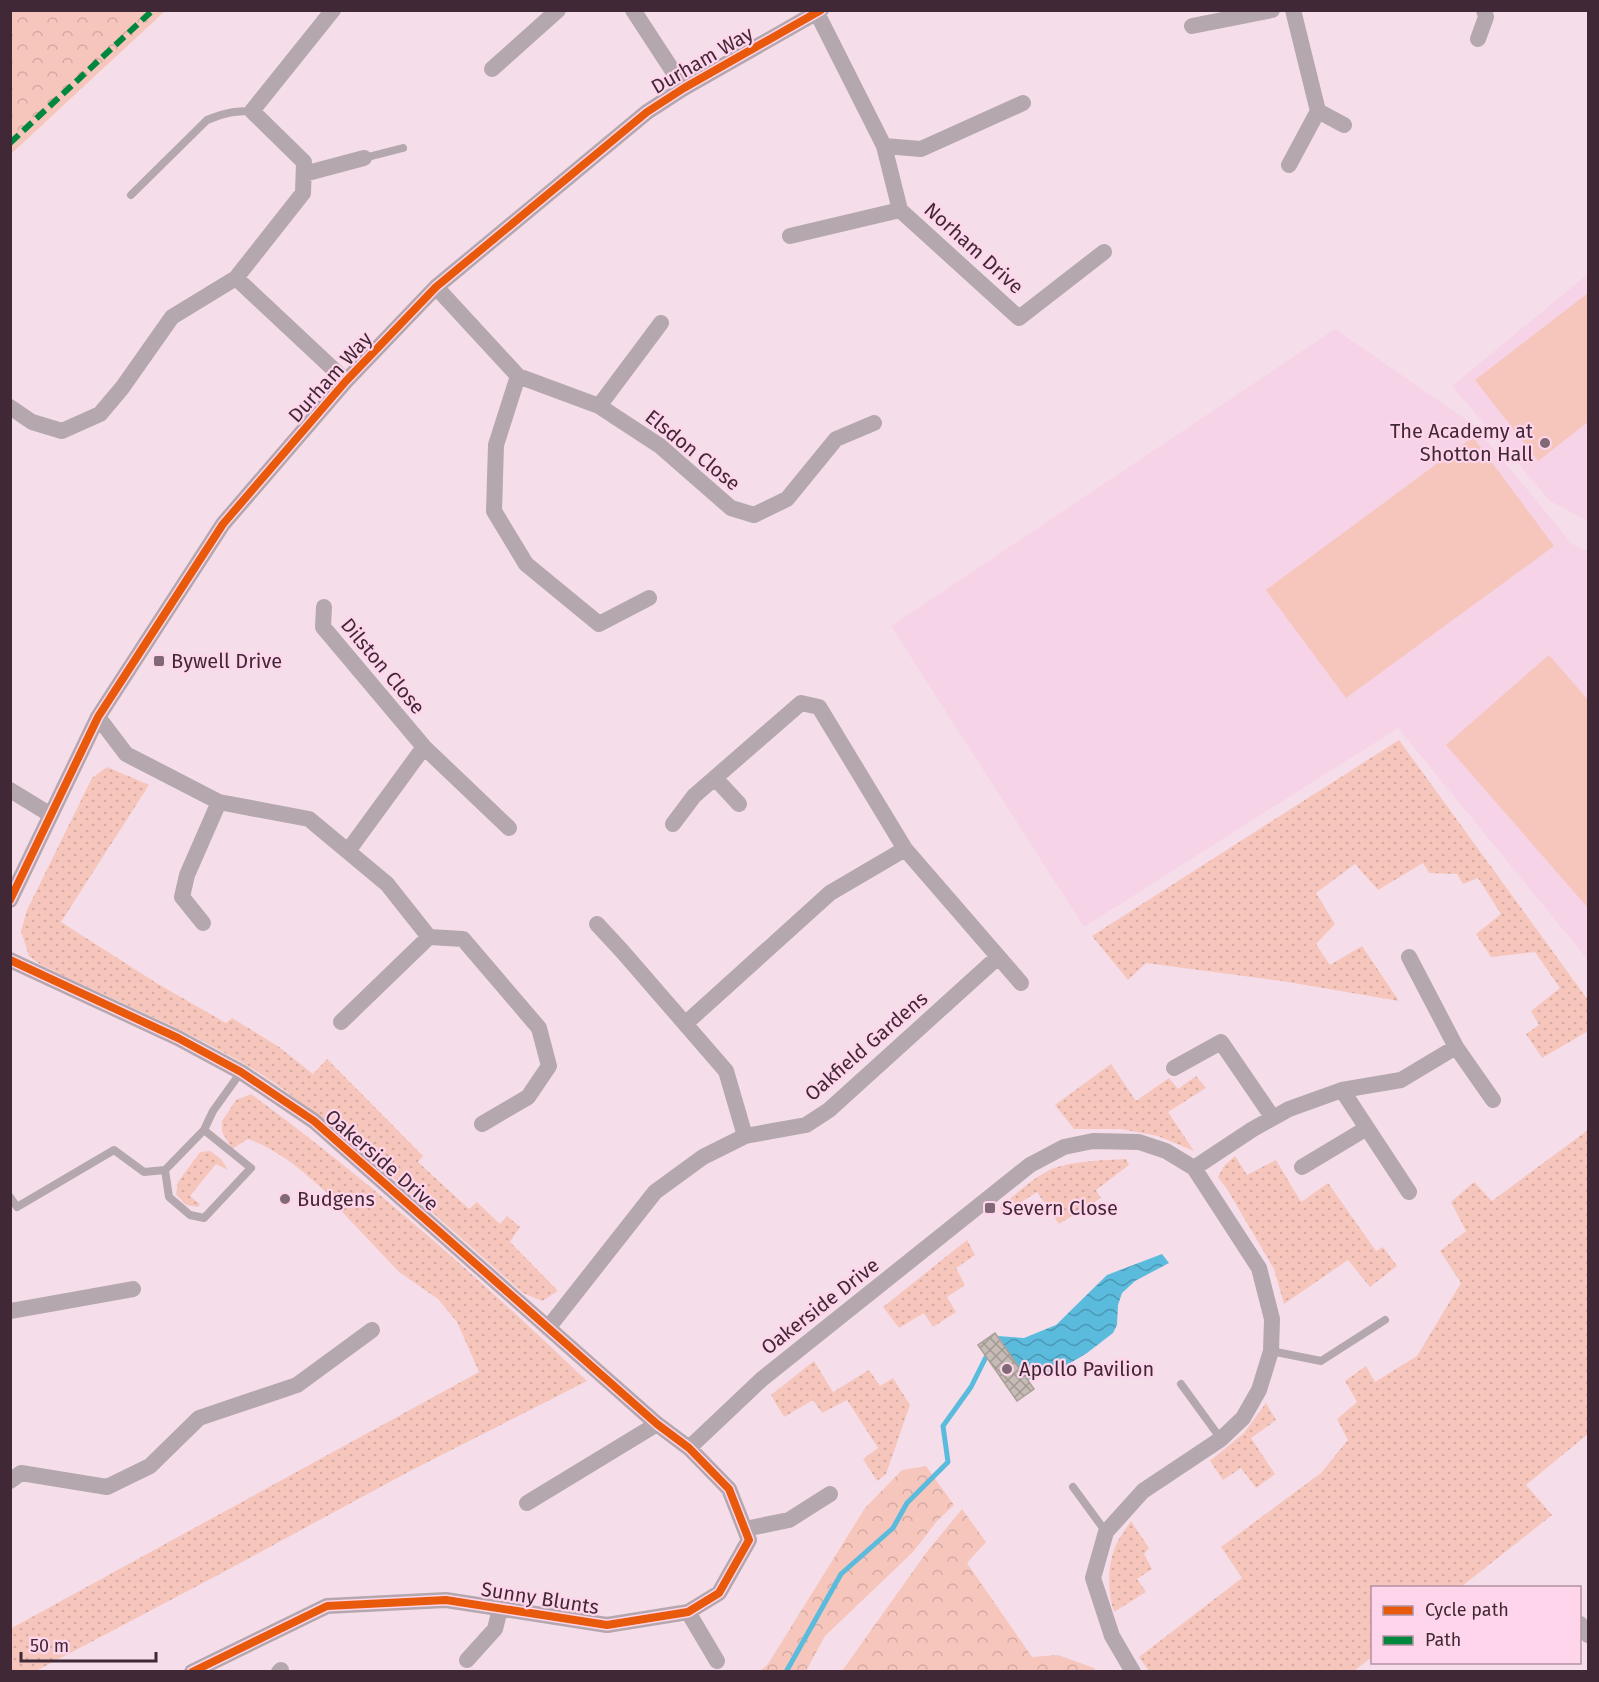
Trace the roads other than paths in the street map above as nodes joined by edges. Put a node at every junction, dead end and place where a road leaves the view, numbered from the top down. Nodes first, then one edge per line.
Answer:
1 (333, 10) edge
2 (558, 10) edge
3 (633, 10) edge
4 (1272, 10) edge
5 (1293, 10) edge
6 (1484, 10) edge
7 (819, 12) edge
8 (1192, 26) dead end
9 (1478, 39) dead end
10 (492, 69) dead end
11 (684, 88) junction
12 (1023, 103) dead end
13 (252, 111) junction
14 (1318, 111) junction
15 (1344, 125) dead end
16 (884, 146) junction
17 (403, 148) dead end
18 (364, 158) joint
19 (1288, 165) dead end
20 (304, 174) junction
21 (131, 195) dead end
22 (900, 210) junction
23 (790, 236) dead end
24 (1104, 252) dead end
25 (237, 278) junction
26 (436, 286) junction
27 (661, 323) dead end
28 (518, 376) junction
29 (346, 381) junction
30 (10, 406) edge
31 (599, 406) junction
32 (874, 423) dead end
33 (649, 598) dead end
34 (324, 607) dead end
35 (98, 717) junction
36 (424, 747) junction
37 (715, 778) junction
38 (10, 790) edge
39 (219, 802) junction
40 (739, 804) dead end
41 (51, 815) junction
42 (673, 824) dead end
43 (509, 828) dead end
44 (905, 849) junction
45 (348, 851) junction
46 (10, 900) edge
47 (203, 924) dead end
48 (597, 924) dead end
49 (429, 937) junction
50 (998, 957) junction
51 (1409, 957) dead end
52 (10, 960) edge
53 (1021, 983) dead end
54 (341, 1022) dead end
55 (685, 1023) junction
56 (1456, 1047) junction
57 (1174, 1068) dead end
58 (241, 1072) junction
59 (1342, 1090) junction
60 (1493, 1100) dead end
61 (1273, 1118) junction
62 (482, 1124) dead end
63 (1367, 1128) junction
64 (204, 1130) junction
65 (745, 1136) junction
66 (1302, 1167) dead end
67 (1194, 1168) junction
68 (165, 1170) junction
69 (1409, 1192) dead end
70 (10, 1197) edge
71 (133, 1289) dead end
72 (10, 1311) edge
73 (1385, 1320) dead end
74 (548, 1328) junction
75 (372, 1329) dead end
76 (1271, 1351) junction
77 (1181, 1384) dead end
78 (657, 1424) junction
79 (1221, 1439) junction
80 (689, 1448) junction
81 (10, 1481) edge
82 (1073, 1487) dead end
83 (830, 1494) dead end
84 (527, 1503) dead end
85 (745, 1529) junction
86 (1106, 1532) junction
87 (500, 1609) junction
88 (688, 1612) junction
89 (467, 1659) dead end
90 (717, 1660) dead end
91 (196, 1671) edge
92 (1133, 1671) edge

1 - 13 street
2 - 10 street
3 - 11 street
4 - 8 street
5 - 14 street
6 - 9 street
7 - 11 street, Durham Way
7 - 16 street, Norham Drive
11 - 26 street, Durham Way
12 - 16 street
13 - 20 street
13 - 21 lane
14 - 15 street
14 - 19 street
16 - 22 street, Norham Drive
17 - 18 lane
18 - 20 street
20 - 25 street
22 - 23 street, Norham Drive
22 - 24 street, Norham Drive
25 - 29 street
25 - 30 street
26 - 28 street, Elsdon Close
26 - 29 street, Durham Way
27 - 31 street
28 - 31 street, Elsdon Close
28 - 33 street
29 - 35 street, Durham Way
31 - 32 street, Elsdon Close
34 - 36 street, Dilston Close
35 - 39 street
35 - 41 street, Durham Way
36 - 43 street, Dilston Close
36 - 45 street
37 - 40 street
37 - 42 street
37 - 44 street
38 - 41 street
39 - 45 street
39 - 47 street
41 - 46 street, Durham Way
44 - 50 street
44 - 55 street
45 - 49 street
48 - 55 street
49 - 54 street
49 - 62 street
50 - 53 street
50 - 65 street, Oakfield Gardens
51 - 56 street
52 - 58 street, Oakerside Drive
55 - 65 street
56 - 59 street
56 - 60 street
57 - 61 street
58 - 64 lane
58 - 74 street, Oakerside Drive
59 - 61 street
59 - 63 street
61 - 67 street
63 - 66 street
63 - 69 street
64 - 68 lane
64 - 68 lane
65 - 74 street, Oakfield Gardens
67 - 76 street, Oakerside Drive
67 - 80 street, Oakerside Drive
68 - 70 lane
71 - 72 street
73 - 76 lane
74 - 78 street, Oakerside Drive
75 - 81 street
76 - 79 street, Oakerside Drive
77 - 79 lane
78 - 80 street, Oakerside Drive
78 - 84 street
79 - 86 street, Oakerside Drive
80 - 85 street
82 - 86 lane
83 - 85 street
85 - 88 street, Sunny Blunts
86 - 92 street, Oakerside Drive
87 - 88 street, Sunny Blunts
87 - 89 street
87 - 91 street, Sunny Blunts
88 - 90 street

